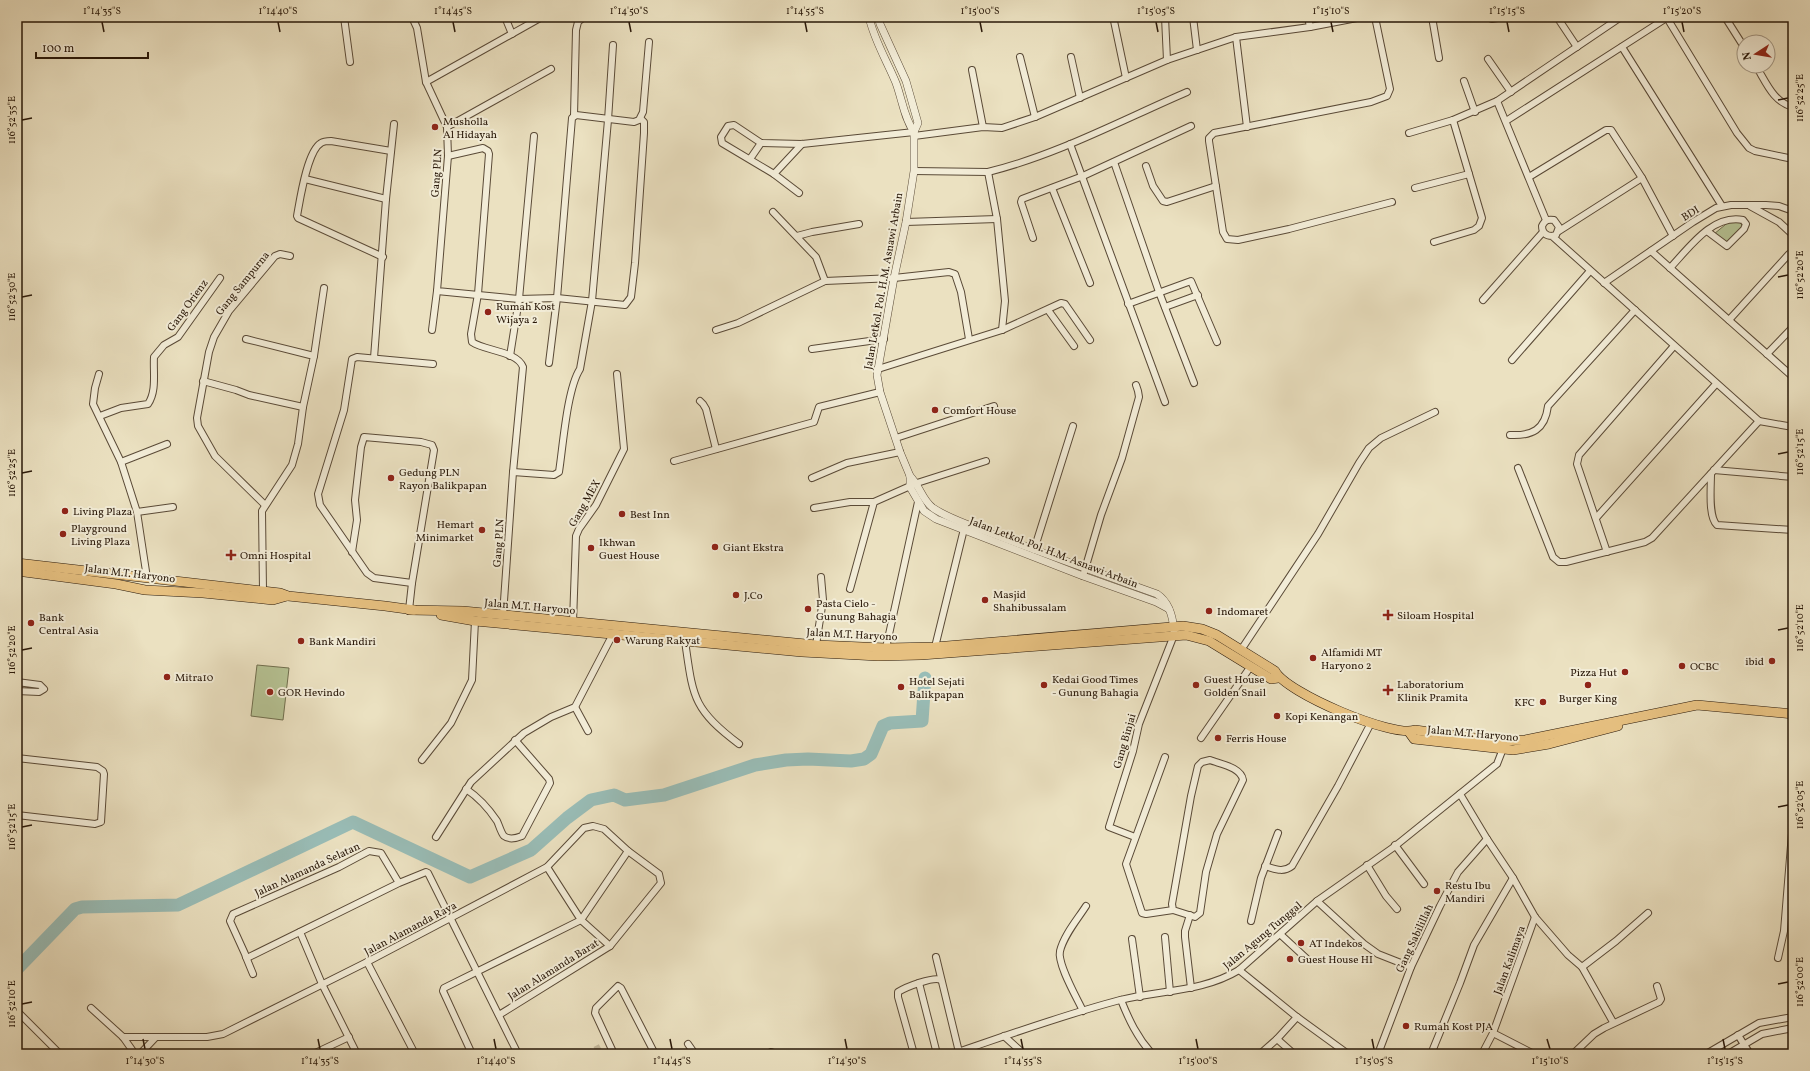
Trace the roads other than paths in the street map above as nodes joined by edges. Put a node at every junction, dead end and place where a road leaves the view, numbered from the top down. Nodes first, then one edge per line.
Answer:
1 (344, 17) edge
2 (412, 17) edge
3 (505, 17) edge
4 (542, 17) edge
5 (584, 17) edge
6 (868, 17) edge
7 (878, 17) edge
8 (1165, 17) edge
9 (1193, 17) edge
10 (1308, 17) edge
11 (1362, 17) edge
12 (1375, 17) edge
13 (1432, 17) edge
14 (1503, 17) edge
15 (1557, 17) edge
16 (1621, 17) edge
17 (1725, 17) edge
18 (1668, 18) edge
19 (1492, 19) dead end
20 (1114, 21) dead end
21 (1310, 27) junction
22 (512, 34) junction
23 (1736, 34) edge
24 (1236, 37) junction
25 (649, 42) dead end
26 (613, 45) dead end
27 (1577, 47) junction
28 (1622, 47) junction
29 (1197, 50) junction
30 (1020, 57) dead end
31 (1071, 58) dead end
32 (1439, 58) dead end
33 (1488, 59) dead end
34 (1167, 60) junction
35 (350, 62) dead end
36 (551, 69) dead end
37 (972, 70) dead end
38 (1761, 74) edge
39 (1126, 78) junction
40 (1464, 81) dead end
41 (426, 82) junction
42 (1187, 92) dead end
43 (1511, 92) junction
44 (1080, 98) junction
45 (1497, 101) junction
46 (1793, 107) edge
47 (1475, 112) junction
48 (574, 116) junction
49 (1035, 117) junction
50 (641, 119) junction
51 (608, 120) junction
52 (1453, 120) junction
53 (1506, 121) junction
54 (394, 124) dead end
55 (1191, 126) dead end
56 (447, 127) junction
57 (983, 127) junction
58 (1247, 127) junction
59 (1409, 133) dead end
60 (914, 134) junction
61 (534, 136) dead end
62 (761, 143) junction
63 (802, 144) junction
64 (1070, 144) junction
65 (391, 150) junction
66 (448, 156) junction
67 (750, 159) junction
68 (1793, 159) edge
69 (1114, 162) junction
70 (1146, 166) dead end
71 (914, 171) junction
72 (988, 172) junction
73 (774, 174) junction
74 (1470, 174) junction
75 (1083, 176) junction
76 (1529, 177) junction
77 (1642, 178) junction
78 (305, 179) junction
79 (1216, 186) junction
80 (1052, 188) junction
81 (1415, 188) dead end
82 (799, 193) dead end
83 (386, 199) junction
84 (1392, 202) dead end
85 (1722, 206) junction
86 (1750, 206) junction
87 (1793, 211) edge
88 (773, 212) dead end
89 (997, 219) junction
90 (1546, 220) junction
91 (906, 222) junction
92 (859, 224) dead end
93 (1793, 225) edge
94 (1559, 231) junction
95 (1707, 231) junction
96 (1543, 232) junction
97 (1793, 234) edge
98 (797, 236) junction
99 (1552, 236) junction
100 (1673, 236) junction
101 (1033, 238) dead end
102 (1434, 242) dead end
103 (1651, 251) junction
104 (1788, 254) dead end
105 (290, 256) dead end
106 (383, 257) junction
107 (1670, 268) junction
108 (1590, 271) junction
109 (220, 278) dead end
110 (894, 278) junction
111 (825, 281) junction
112 (1090, 283) dead end
113 (1604, 283) junction
114 (324, 288) dead end
115 (437, 291) junction
116 (1159, 292) junction
117 (478, 294) junction
118 (1198, 295) junction
119 (557, 298) junction
120 (520, 299) junction
121 (1483, 300) dead end
122 (592, 301) junction
123 (1128, 304) junction
124 (1165, 307) junction
125 (1048, 310) junction
126 (1635, 310) junction
127 (1729, 320) junction
128 (1793, 327) edge
129 (432, 330) dead end
130 (716, 330) dead end
131 (1002, 330) junction
132 (246, 339) dead end
133 (884, 339) junction
134 (969, 340) junction
135 (1090, 340) dead end
136 (1217, 342) dead end
137 (1074, 346) dead end
138 (1674, 346) junction
139 (812, 349) dead end
140 (1767, 354) junction
141 (314, 356) junction
142 (510, 356) junction
143 (374, 358) junction
144 (1512, 360) dead end
145 (549, 363) dead end
146 (433, 364) dead end
147 (878, 369) junction
148 (99, 374) dead end
149 (617, 374) dead end
150 (1793, 377) edge
151 (203, 381) junction
152 (1194, 383) dead end
153 (1716, 384) junction
154 (1136, 385) dead end
155 (880, 392) junction
156 (700, 402) dead end
157 (1164, 402) dead end
158 (994, 406) dead end
159 (303, 407) junction
160 (1435, 412) dead end
161 (100, 416) junction
162 (1759, 421) junction
163 (1073, 426) dead end
164 (1793, 426) edge
165 (1510, 435) dead end
166 (896, 438) junction
167 (167, 444) dead end
168 (716, 449) junction
169 (900, 452) junction
170 (674, 461) dead end
171 (986, 461) dead end
172 (121, 462) junction
173 (1518, 468) dead end
174 (513, 472) junction
175 (1713, 472) junction
176 (910, 476) junction
177 (1793, 477) edge
178 (812, 478) dead end
179 (917, 483) junction
180 (910, 487) junction
181 (876, 501) junction
182 (918, 502) junction
183 (265, 504) junction
184 (173, 507) dead end
185 (814, 508) dead end
186 (137, 512) junction
187 (1596, 518) junction
188 (964, 526) junction
189 (1793, 530) edge
190 (1034, 550) junction
191 (352, 552) junction
192 (1608, 552) junction
193 (17, 562) edge
194 (17, 572) edge
195 (1084, 573) junction
196 (821, 577) dead end
197 (147, 578) junction
198 (412, 583) junction
199 (850, 589) dead end
200 (263, 591) junction
201 (288, 596) junction
202 (409, 610) junction
203 (503, 615) junction
204 (475, 621) junction
205 (573, 622) junction
206 (1174, 631) junction
207 (613, 634) junction
208 (684, 641) junction
209 (816, 645) junction
210 (886, 648) junction
211 (930, 649) junction
212 (1240, 650) junction
213 (1251, 666) junction
214 (1278, 678) junction
215 (17, 682) edge
216 (17, 691) edge
217 (575, 707) junction
218 (1793, 714) edge
219 (1629, 720) junction
220 (1370, 723) junction
221 (588, 731) dead end
222 (1409, 732) junction
223 (1201, 738) dead end
224 (515, 740) junction
225 (1506, 740) junction
226 (739, 744) dead end
227 (1503, 750) junction
228 (1165, 757) dead end
229 (17, 758) edge
230 (422, 760) dead end
231 (466, 789) junction
232 (1460, 794) junction
233 (17, 814) edge
234 (1793, 821) edge
235 (1278, 833) dead end
236 (436, 837) dead end
237 (1135, 837) junction
238 (1487, 839) junction
239 (1395, 845) junction
240 (628, 851) junction
241 (1265, 866) junction
242 (1367, 866) junction
243 (548, 867) junction
244 (1513, 878) junction
245 (399, 883) junction
246 (661, 883) joint
247 (1424, 884) dead end
248 (1317, 901) junction
249 (1086, 906) dead end
250 (1397, 909) dead end
251 (1173, 910) junction
252 (1648, 913) dead end
253 (1190, 915) junction
254 (1535, 917) junction
255 (450, 919) junction
256 (580, 920) junction
257 (1251, 921) dead end
258 (300, 932) junction
259 (1281, 935) junction
260 (1165, 937) dead end
261 (1132, 939) dead end
262 (610, 946) junction
263 (246, 957) junction
264 (936, 957) dead end
265 (1778, 958) dead end
266 (1307, 959) dead end
267 (367, 962) junction
268 (1411, 967) junction
269 (1582, 967) junction
270 (1240, 970) junction
271 (478, 971) junction
272 (253, 974) dead end
273 (941, 980) junction
274 (919, 983) junction
275 (322, 984) junction
276 (1657, 986) dead end
277 (1191, 988) junction
278 (1170, 992) junction
279 (1140, 997) junction
280 (1121, 1000) junction
281 (91, 1008) dead end
282 (17, 1011) edge
283 (1083, 1011) junction
284 (499, 1014) junction
285 (1297, 1017) junction
286 (1793, 1017) edge
287 (1613, 1022) junction
288 (1759, 1023) junction
289 (1793, 1028) edge
290 (1492, 1033) junction
291 (1762, 1034) junction
292 (1738, 1035) junction
293 (1004, 1036) junction
294 (123, 1037) junction
295 (156, 1037) junction
296 (348, 1037) junction
297 (1277, 1039) junction
298 (609, 1043) junction
299 (688, 1044) dead end
300 (1744, 1044) junction
301 (602, 1046) tunnel mouth
302 (771, 1052) dead end
303 (1524, 1052) edge
304 (955, 1053) edge
305 (60, 1054) edge
306 (135, 1054) edge
307 (140, 1054) edge
308 (313, 1054) edge
309 (357, 1054) edge
310 (415, 1054) edge
311 (472, 1054) edge
312 (518, 1054) edge
313 (614, 1054) edge
314 (656, 1054) edge
315 (695, 1054) edge
316 (778, 1054) edge
317 (914, 1054) edge
318 (937, 1054) edge
319 (1024, 1054) edge
320 (1152, 1054) edge
321 (1260, 1054) edge
322 (1294, 1054) edge
323 (1348, 1054) edge
324 (1378, 1054) edge
325 (1431, 1054) edge
326 (1482, 1054) edge
327 (1534, 1054) edge
328 (1573, 1054) edge
329 (1706, 1054) edge
330 (1728, 1054) edge
331 (1750, 1054) edge

1 - 35 street
2 - 41 street, Gang PLN
3 - 22 street
4 - 22 street
5 - 48 street
6 - 60 street, Jalan Letkol. Pol. H.M. Asnawi Arbain
7 - 60 street, Jalan Letkol. Pol. H.M. Asnawi Arbain
8 - 34 street
9 - 29 street
10 - 21 street
11 - 21 street
12 - 58 street
13 - 32 street
14 - 19 street
15 - 27 street
16 - 27 street
17 - 23 street
18 - 28 street
18 - 68 street
20 - 39 street
21 - 24 street
22 - 41 street
24 - 29 street
24 - 58 street
25 - 50 street
26 - 51 street
27 - 43 street
28 - 53 street
28 - 85 street
29 - 34 street
30 - 49 street
31 - 44 street
33 - 43 street
34 - 39 street
36 - 56 street
37 - 57 street
38 - 46 street
39 - 44 street
40 - 47 street
41 - 56 street, Gang PLN
42 - 64 street
43 - 45 street
44 - 49 street
45 - 47 street
45 - 53 street
47 - 52 street
48 - 51 street
48 - 119 street
49 - 57 street
50 - 51 street
50 - 122 street
51 - 122 street
52 - 59 street
52 - 74 street
53 - 76 street
54 - 65 street
55 - 69 street
56 - 66 street, Gang PLN
57 - 60 street
58 - 79 street
60 - 63 street
60 - 71 street, Jalan Letkol. Pol. H.M. Asnawi Arbain
61 - 120 street
62 - 63 street
62 - 67 street
62 - 67 street
63 - 73 street
64 - 72 street
64 - 75 street
65 - 78 street
65 - 83 street
66 - 115 street, Gang PLN
66 - 117 street, Gang PLN
67 - 73 street
69 - 75 street
69 - 116 street
70 - 79 street
71 - 72 street
71 - 91 street, Jalan Letkol. Pol. H.M. Asnawi Arbain
72 - 89 street
73 - 82 street
74 - 81 street
74 - 102 street
75 - 80 street
75 - 123 street
76 - 77 street
76 - 90 street
77 - 94 street
77 - 100 street
78 - 83 street
78 - 106 street
79 - 84 street
80 - 101 street
80 - 112 street
83 - 106 street
85 - 86 street, BDI
85 - 100 street, BDI
86 - 87 street
86 - 97 street, BDI
88 - 98 street
89 - 91 street
89 - 131 street
90 - 94 street
90 - 96 street
91 - 110 street, Jalan Letkol. Pol. H.M. Asnawi Arbain
92 - 98 street
93 - 97 street
94 - 99 street
95 - 95 street
95 - 107 street
96 - 99 street
96 - 121 street
98 - 111 street
99 - 108 street
100 - 103 street, BDI
103 - 107 street
103 - 113 street, BDI
104 - 127 street
105 - 151 street, Gang Sampurna
106 - 143 street
107 - 127 street
108 - 113 street
108 - 144 street
109 - 161 street, Gang Orienz
110 - 111 street
110 - 133 street, Jalan Letkol. Pol. H.M. Asnawi Arbain
110 - 134 street
111 - 130 street
113 - 126 street
114 - 141 street
115 - 117 street
115 - 129 street, Gang PLN
116 - 118 street
116 - 123 street
116 - 124 street
117 - 120 street
117 - 142 street, Gang PLN
118 - 124 street
118 - 136 street
119 - 120 street
119 - 122 street
119 - 145 street
120 - 142 street
122 - 174 street
123 - 157 street
124 - 152 street
125 - 131 street
125 - 135 street
125 - 137 street
126 - 138 street
126 - 165 street
127 - 140 street
128 - 140 street
131 - 134 street
132 - 141 street
133 - 139 street
133 - 147 street, Jalan Letkol. Pol. H.M. Asnawi Arbain
134 - 147 street
138 - 153 street
138 - 187 street
140 - 150 street
141 - 159 street
142 - 174 street, Gang PLN
143 - 146 street
143 - 191 street
147 - 155 street, Jalan Letkol. Pol. H.M. Asnawi Arbain
148 - 161 street
149 - 205 street, Gang MEX
151 - 159 street
151 - 183 street, Gang Sampurna
153 - 162 street
153 - 187 street
154 - 195 street
155 - 166 street, Jalan Letkol. Pol. H.M. Asnawi Arbain
155 - 168 street
156 - 168 street
158 - 166 street
159 - 183 street
160 - 212 street
161 - 172 street
162 - 164 street
162 - 175 street
163 - 190 street
166 - 169 street, Jalan Letkol. Pol. H.M. Asnawi Arbain
167 - 172 street
168 - 170 street
169 - 176 street, Jalan Letkol. Pol. H.M. Asnawi Arbain
169 - 178 street
171 - 179 street
172 - 186 street
173 - 192 street
174 - 203 street, Gang PLN
175 - 177 street
175 - 189 street
175 - 192 street
176 - 179 street, Jalan Letkol. Pol. H.M. Asnawi Arbain
176 - 180 street, Jalan Letkol. Pol. H.M. Asnawi Arbain
179 - 180 street
179 - 188 street, Jalan Letkol. Pol. H.M. Asnawi Arbain
180 - 181 street
180 - 182 street, Jalan Letkol. Pol. H.M. Asnawi Arbain
181 - 185 street
181 - 199 street
182 - 188 street, Jalan Letkol. Pol. H.M. Asnawi Arbain
182 - 210 street
183 - 200 street
184 - 186 street
186 - 197 street
187 - 192 street
188 - 190 street, Jalan Letkol. Pol. H.M. Asnawi Arbain
188 - 195 street, Jalan Letkol. Pol. H.M. Asnawi Arbain
188 - 211 street
190 - 195 street, Jalan Letkol. Pol. H.M. Asnawi Arbain
191 - 198 street
191 - 198 street
193 - 197 main road, Jalan M.T. Haryono
194 - 201 main road, Jalan M.T. Haryono
195 - 206 street, Jalan Letkol. Pol. H.M. Asnawi Arbain
196 - 209 street
197 - 200 main road, Jalan M.T. Haryono
198 - 202 street
200 - 201 main road, Jalan M.T. Haryono
201 - 202 main road, Jalan M.T. Haryono
202 - 203 main road, Jalan M.T. Haryono
202 - 204 main road, Jalan M.T. Haryono
203 - 205 main road, Jalan M.T. Haryono
204 - 207 main road, Jalan M.T. Haryono
204 - 230 street
205 - 209 main road, Jalan M.T. Haryono
206 - 211 main road, Jalan M.T. Haryono
206 - 212 main road, Jalan M.T. Haryono
206 - 213 main road, Jalan M.T. Haryono
206 - 237 street, Gang Binjai
207 - 208 main road, Jalan M.T. Haryono
207 - 217 street
208 - 211 main road, Jalan M.T. Haryono
208 - 226 street
209 - 210 main road, Jalan M.T. Haryono
210 - 211 main road, Jalan M.T. Haryono
212 - 214 main road, Jalan M.T. Haryono
213 - 214 main road, Jalan M.T. Haryono
213 - 223 street
214 - 220 main road, Jalan M.T. Haryono
215 - 216 street
217 - 221 street
217 - 224 street
218 - 219 main road, Jalan M.T. Haryono
219 - 225 main road, Jalan M.T. Haryono
219 - 227 main road, Jalan M.T. Haryono
220 - 222 main road, Jalan M.T. Haryono
220 - 241 street
222 - 225 main road, Jalan M.T. Haryono
222 - 227 main road, Jalan M.T. Haryono
224 - 231 street
224 - 231 street
225 - 227 street, Jalan Agung Tunggal
227 - 232 street, Jalan Agung Tunggal
228 - 237 street
229 - 233 street
231 - 236 street
232 - 238 street, Jalan Kalimaya
232 - 239 street, Jalan Agung Tunggal
234 - 265 street
235 - 241 street
237 - 251 street
238 - 244 street, Jalan Kalimaya
238 - 268 street, Gang Sabilillah
239 - 242 street, Jalan Agung Tunggal
239 - 247 street
240 - 243 street, Jalan Alamanda Raya
240 - 246 street, Jalan Alamanda Raya
240 - 256 street
241 - 257 street
242 - 248 street, Jalan Agung Tunggal
242 - 250 street
243 - 255 street, Jalan Alamanda Raya
243 - 256 street
244 - 254 street, Jalan Kalimaya
244 - 325 street
245 - 255 street
245 - 258 street
245 - 263 street, Jalan Alamanda Selatan
246 - 262 street, Jalan Alamanda Barat
248 - 259 street, Jalan Agung Tunggal
248 - 268 street
249 - 283 street
251 - 253 street
251 - 253 street
252 - 269 street
253 - 277 street
254 - 269 street
254 - 290 street, Jalan Kalimaya
255 - 267 street, Jalan Alamanda Raya
255 - 271 street
256 - 262 street
256 - 271 street
258 - 263 street
258 - 275 street
259 - 266 street
259 - 270 street, Jalan Agung Tunggal
260 - 278 street
261 - 279 street
262 - 284 street, Jalan Alamanda Barat
263 - 272 street
264 - 273 street
267 - 275 street, Jalan Alamanda Raya
267 - 310 street
268 - 324 street, Gang Sabilillah
269 - 287 street
270 - 277 street, Jalan Agung Tunggal
270 - 285 street
271 - 284 street
271 - 311 street
273 - 274 street
273 - 304 street
274 - 317 street
274 - 318 street
275 - 295 street, Jalan Alamanda Raya
275 - 296 street
276 - 287 street
277 - 278 street, Jalan Agung Tunggal
278 - 279 street, Jalan Agung Tunggal
279 - 280 street, Jalan Agung Tunggal
280 - 283 street, Jalan Agung Tunggal
280 - 320 street
281 - 294 street
282 - 305 street
283 - 293 street, Jalan Agung Tunggal
284 - 312 street
285 - 297 street
285 - 323 street
286 - 288 street
287 - 328 street
288 - 291 street
288 - 292 street
289 - 291 street
290 - 303 street
290 - 326 street, Jalan Kalimaya
291 - 300 street
292 - 300 street
292 - 329 street
293 - 304 street, Jalan Agung Tunggal
293 - 319 street
294 - 295 street, Jalan Alamanda Raya
294 - 306 street
295 - 307 street
296 - 308 street
296 - 309 street
297 - 321 street
297 - 322 street
298 - 301 street
298 - 313 street
298 - 314 street
299 - 315 street
300 - 330 street
300 - 331 street
302 - 316 street
303 - 327 street

